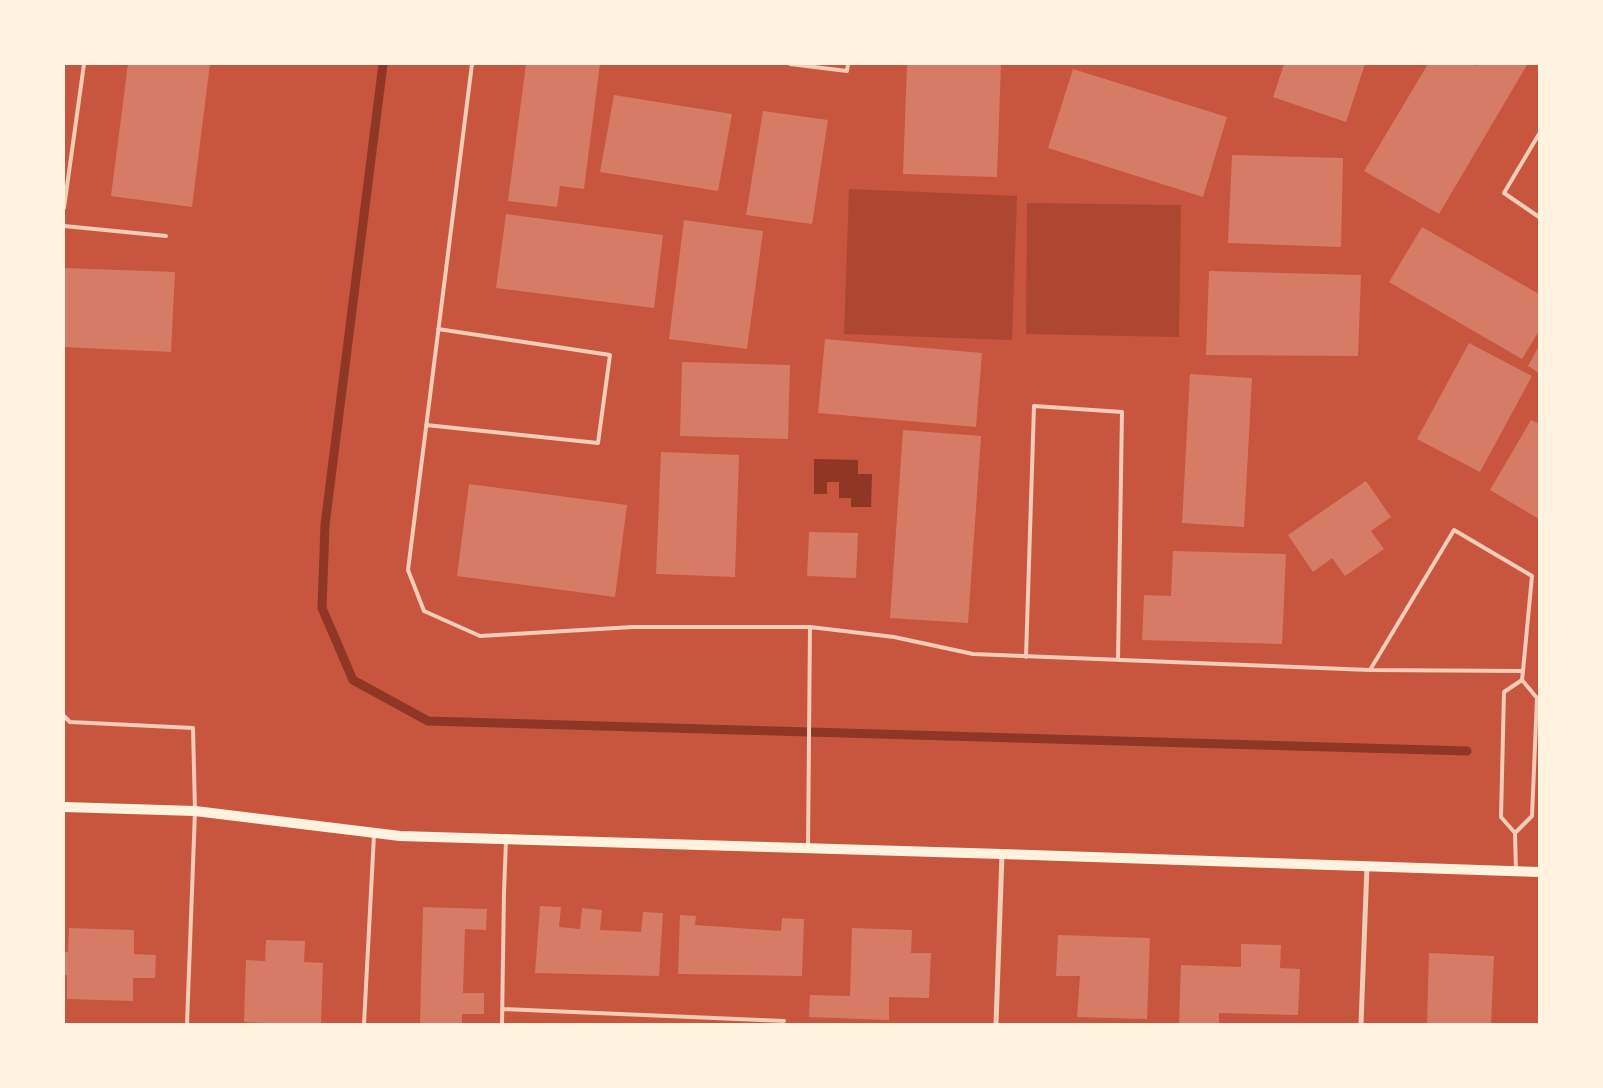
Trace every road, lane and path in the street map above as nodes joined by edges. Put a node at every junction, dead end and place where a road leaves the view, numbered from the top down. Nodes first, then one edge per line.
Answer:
1 (84, 64) edge
2 (472, 64) edge
3 (790, 64) edge
4 (848, 64) edge
5 (1539, 134) edge
6 (64, 208) edge
7 (1539, 217) edge
8 (64, 226) edge
9 (166, 236) dead end
10 (438, 329) junction
11 (426, 425) junction
12 (810, 627) junction
13 (1026, 657) junction
14 (1118, 660) junction
15 (1370, 670) junction
16 (1523, 672) junction
17 (1522, 680) junction
18 (64, 716) edge
19 (64, 807) edge
20 (195, 810) junction
21 (374, 832) junction
22 (1515, 833) junction
23 (507, 839) junction
24 (808, 848) junction
25 (1002, 854) junction
26 (1367, 866) junction
27 (1516, 871) junction
28 (1539, 872) edge
29 (503, 1009) junction
30 (784, 1021) dead end
31 (187, 1024) edge
32 (364, 1024) edge
33 (502, 1024) edge
34 (996, 1024) edge
35 (1361, 1024) edge

1 - 6 lane
2 - 10 lane
3 - 4 lane
5 - 7 lane
8 - 9 lane
10 - 11 lane
10 - 11 lane
11 - 12 lane
12 - 13 lane
12 - 24 lane
13 - 14 lane
13 - 14 lane
14 - 15 lane
15 - 16 lane
15 - 16 lane
16 - 17 lane
17 - 22 lane
17 - 22 lane
18 - 20 lane
19 - 20 main road
20 - 21 main road
20 - 31 lane
21 - 23 main road
21 - 32 lane
22 - 27 lane
23 - 24 main road
23 - 29 lane
24 - 25 main road
25 - 26 main road
25 - 34 street
26 - 27 main road
26 - 35 street
27 - 28 main road
29 - 30 lane
29 - 33 lane

